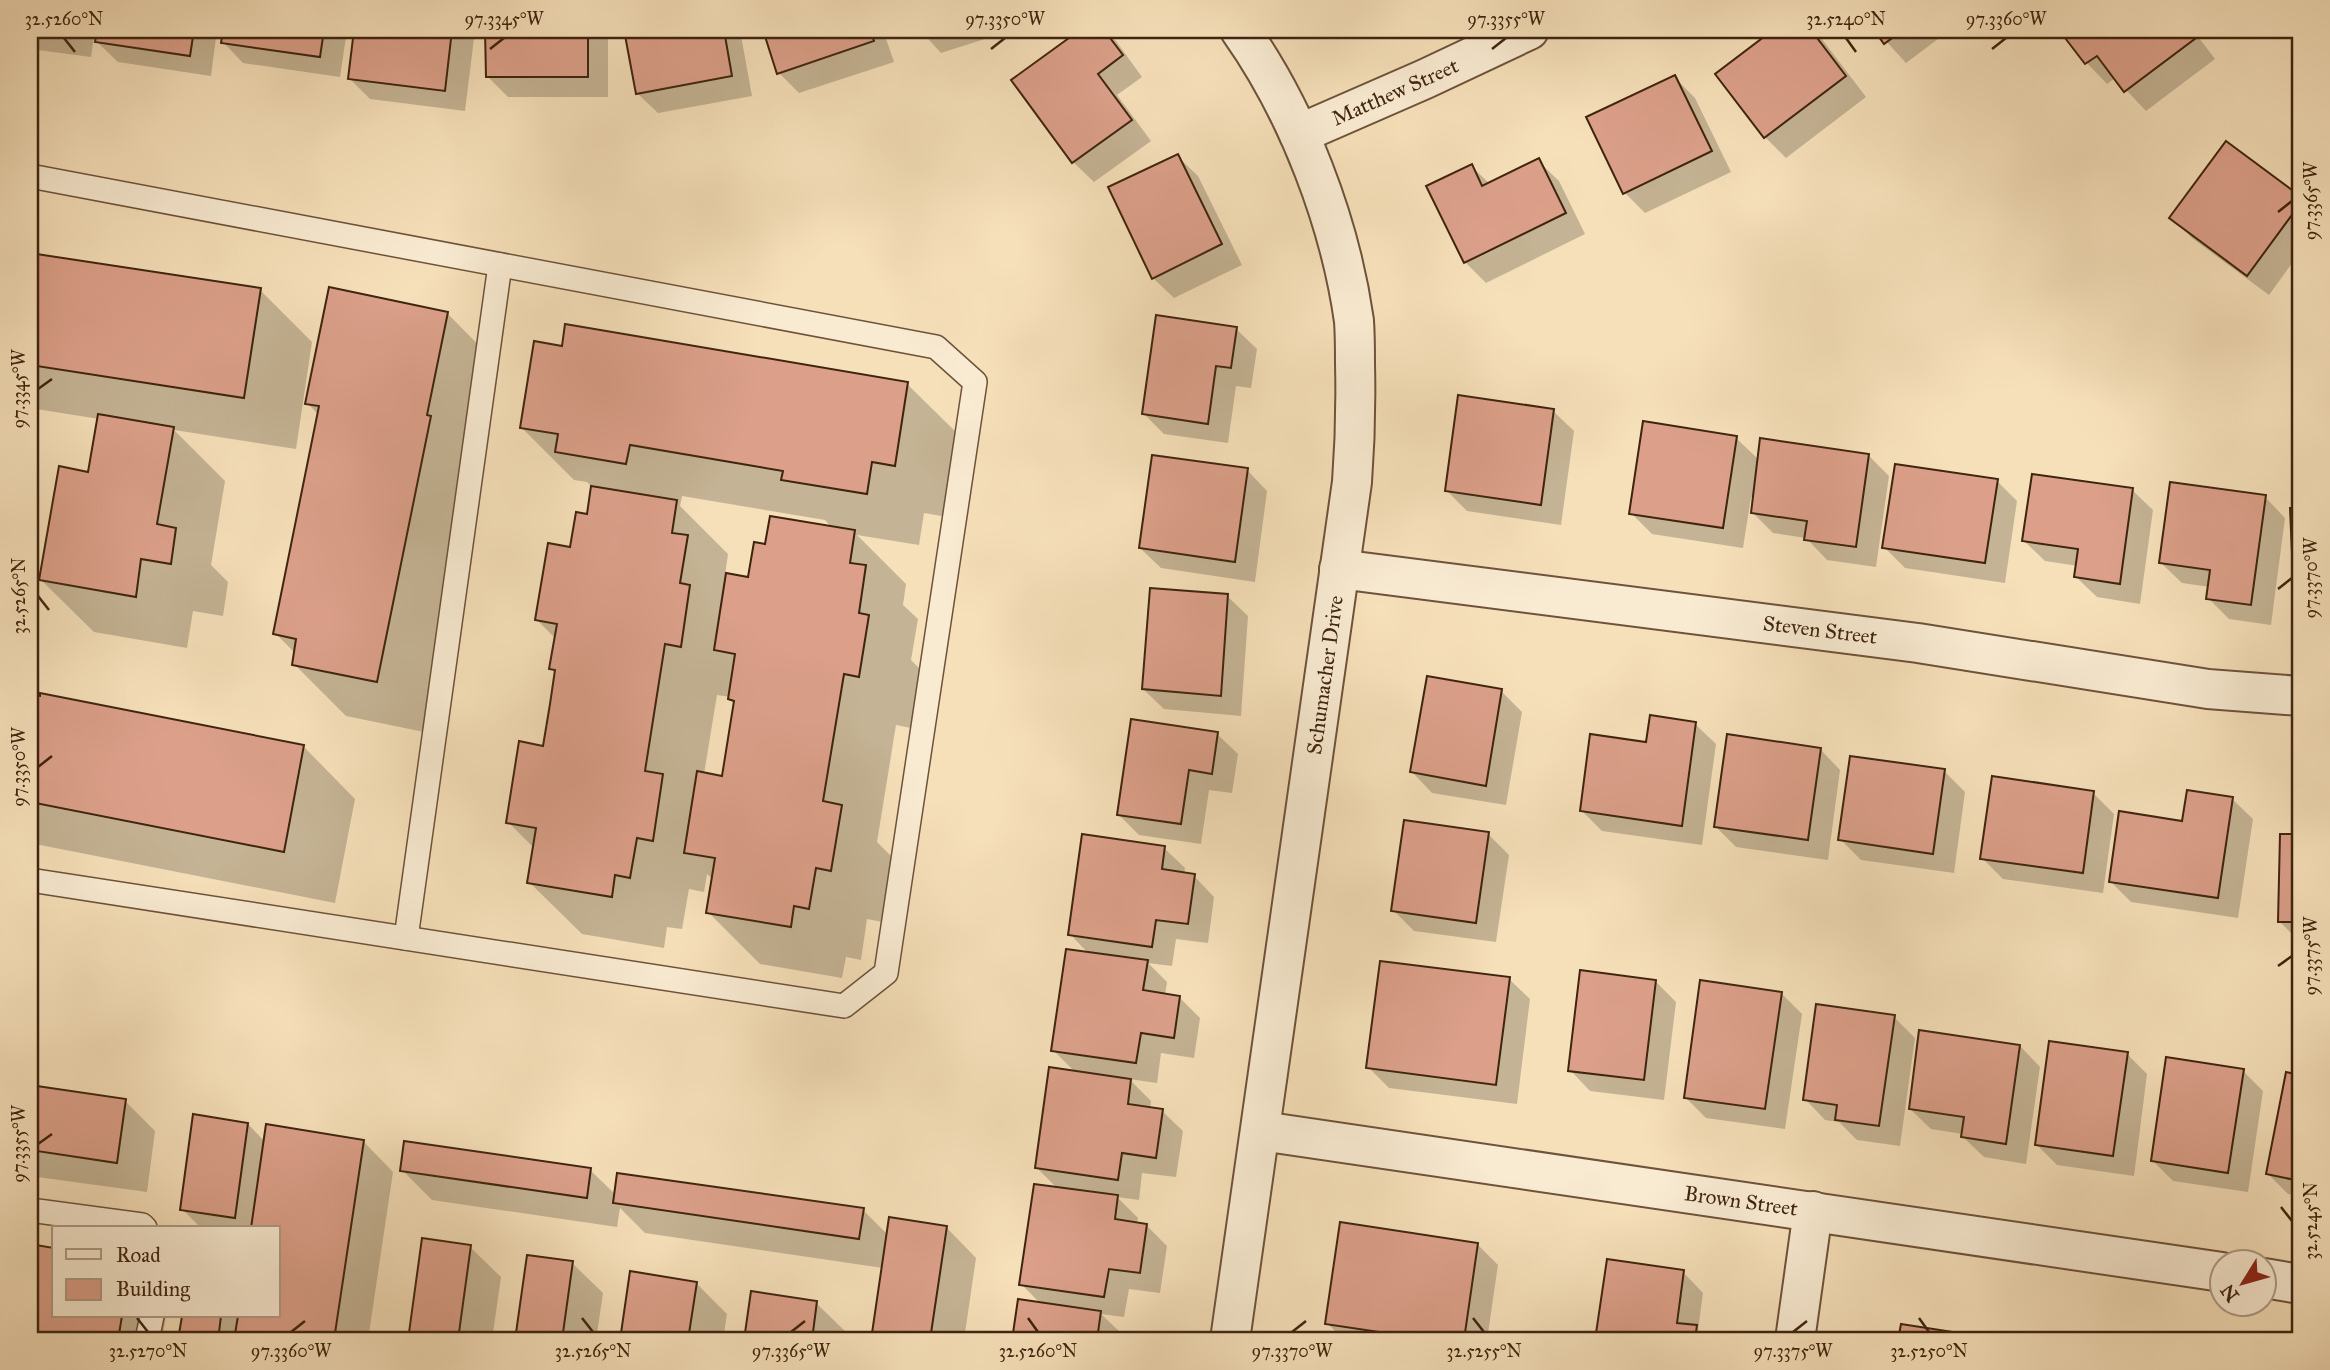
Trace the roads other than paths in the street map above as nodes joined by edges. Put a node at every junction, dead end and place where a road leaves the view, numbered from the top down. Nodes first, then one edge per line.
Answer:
1 (1240, 30) edge
2 (1528, 30) edge
3 (1299, 134) junction
4 (30, 176) edge
5 (500, 265) junction
6 (1339, 569) junction
7 (2300, 696) edge
8 (30, 880) edge
9 (405, 939) junction
10 (1261, 1131) junction
11 (30, 1210) edge
12 (1812, 1211) junction
13 (143, 1226) edge
14 (2208, 1270) edge
15 (2278, 1280) edge
16 (2300, 1284) edge
17 (152, 1318) edge
18 (147, 1340) edge
19 (1230, 1340) edge
20 (1795, 1340) edge

1 - 3 street, Schumacher Drive
2 - 3 street, Matthew Street
3 - 6 street, Schumacher Drive
4 - 5 lane
5 - 9 lane
5 - 9 lane
6 - 7 street, Steven Street
6 - 10 street, Schumacher Drive
8 - 9 lane
10 - 12 street, Brown Street
10 - 19 street, Schumacher Drive
11 - 13 lane
12 - 14 street, Brown Street
12 - 20 street
15 - 16 street
17 - 18 lane

